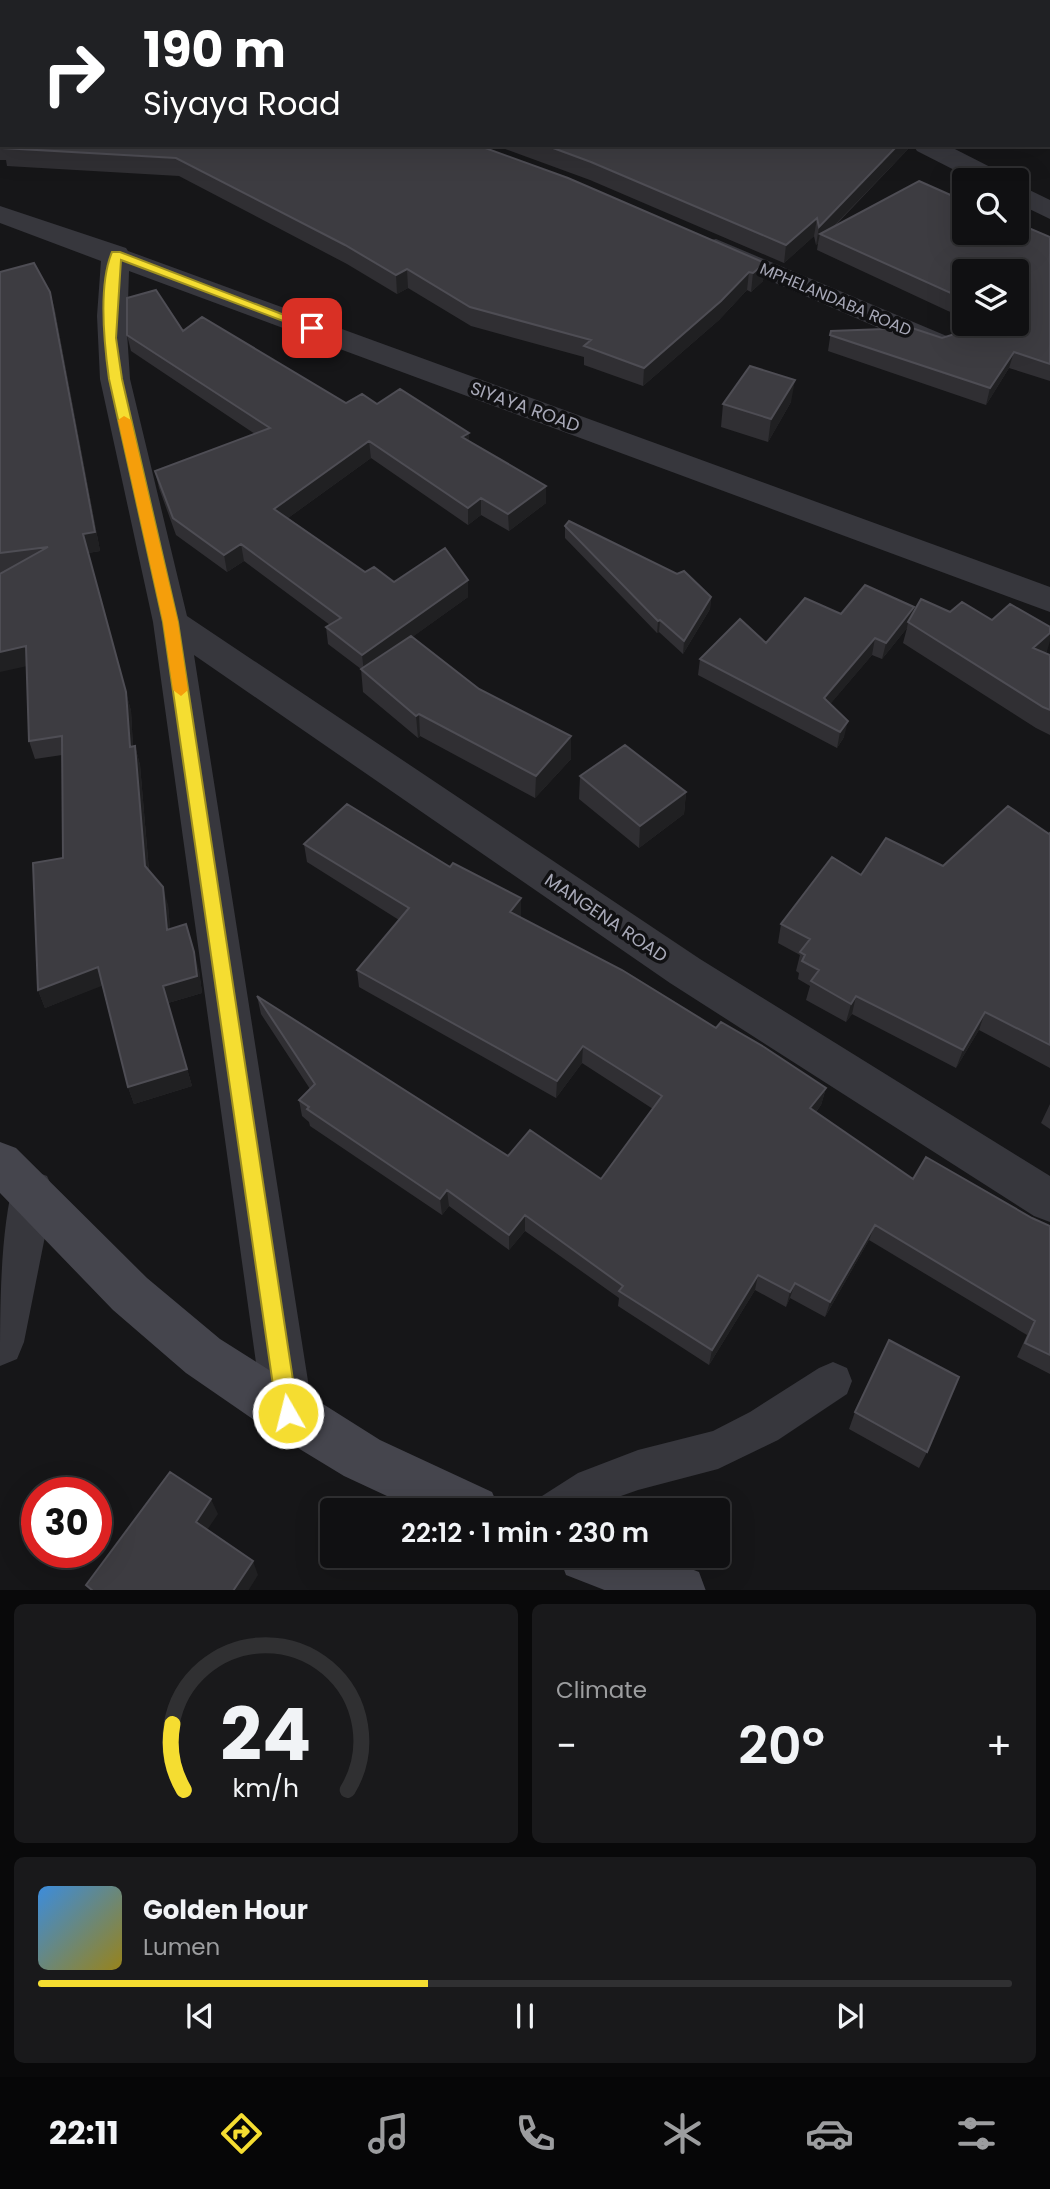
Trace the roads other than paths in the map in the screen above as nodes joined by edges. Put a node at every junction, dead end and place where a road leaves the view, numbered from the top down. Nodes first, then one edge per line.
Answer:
1 (930, 147) edge
2 (971, 168) edge
3 (1029, 199) edge
4 (1050, 211) edge
5 (0, 214) edge
6 (696, 239) edge
7 (116, 254) junction
8 (939, 343) edge
9 (1050, 600) edge
10 (171, 622) junction
11 (15, 1176) edge
12 (1050, 1202) edge
13 (0, 1342) edge
14 (833, 1381) dead end
15 (288, 1413) junction
16 (448, 1498) edge
17 (575, 1498) edge
18 (618, 1568) edge
19 (677, 1590) edge

1 - 2 street
3 - 4 street
5 - 7 street, SIYAYA ROAD
6 - 8 street, MPHELANDABA ROAD
7 - 9 street, SIYAYA ROAD
7 - 10 street
10 - 12 street, MANGENA ROAD
10 - 15 street
11 - 13 street
11 - 15 street
14 - 17 lane
15 - 16 street
18 - 19 street

